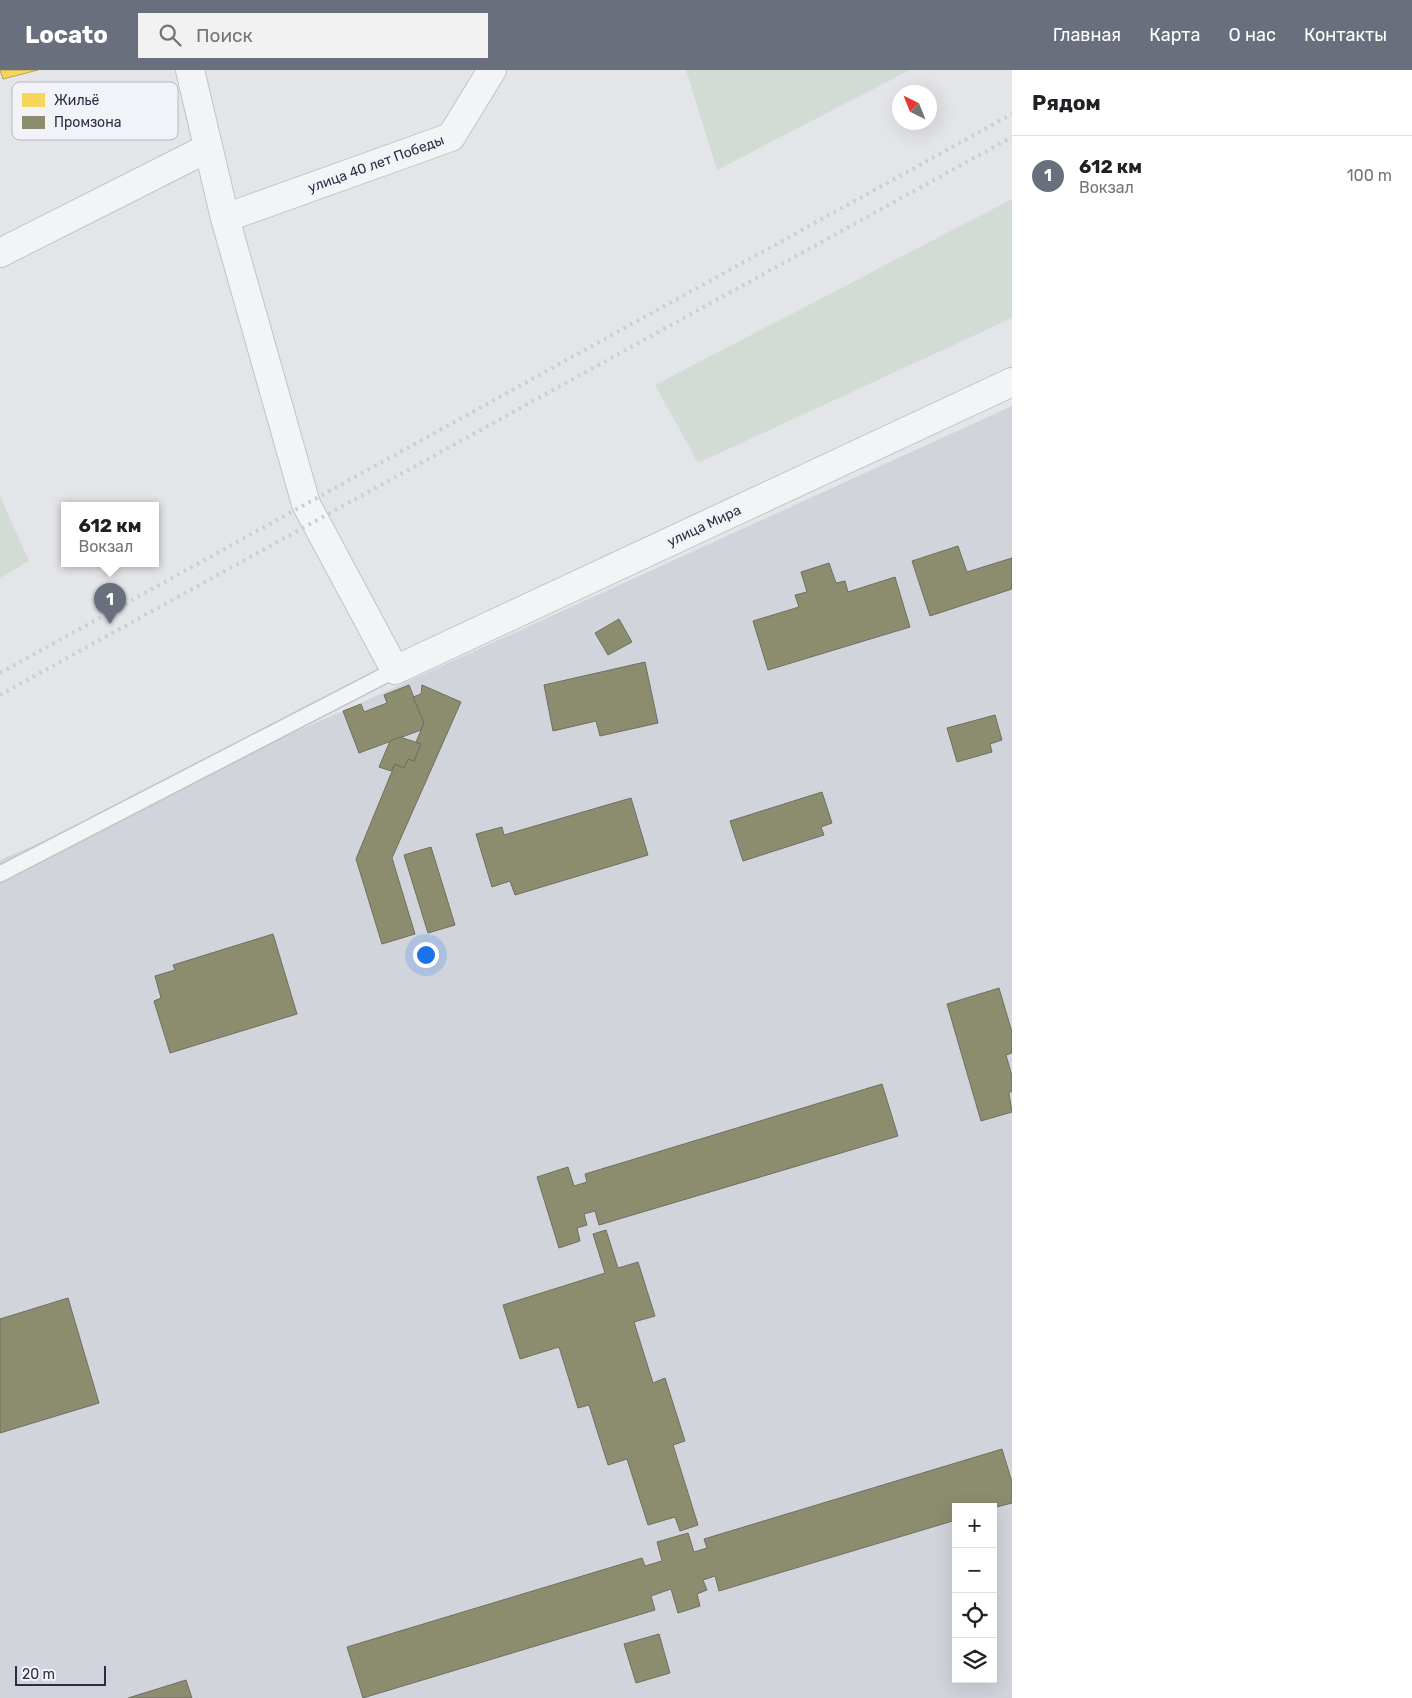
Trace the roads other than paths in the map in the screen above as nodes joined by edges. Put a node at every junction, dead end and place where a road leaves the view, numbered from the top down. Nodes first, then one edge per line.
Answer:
1 (190, 70) edge
2 (492, 70) edge
3 (208, 148) junction
4 (225, 218) junction
5 (0, 253) edge
6 (1012, 382) edge
7 (396, 670) junction
8 (0, 874) edge

1 - 3 street
2 - 4 street, улица 40 лет Победы
3 - 4 street
3 - 5 street
4 - 7 street
6 - 7 street, улица Мира
7 - 8 lane

